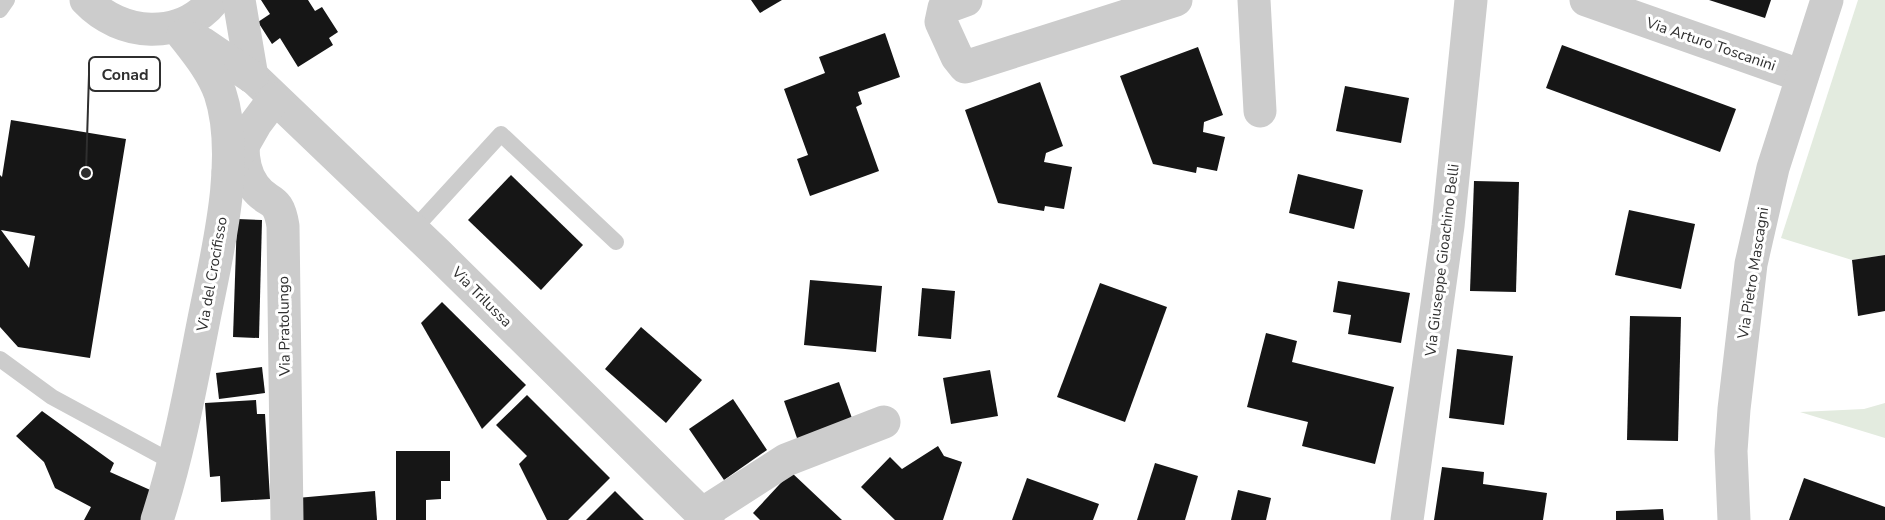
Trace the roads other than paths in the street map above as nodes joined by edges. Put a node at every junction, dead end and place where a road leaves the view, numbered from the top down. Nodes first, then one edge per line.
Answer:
1 (7, 0) edge
2 (86, 0) edge
3 (214, 0) edge
4 (239, 0) edge
5 (966, 0) edge
6 (1176, 0) edge
7 (1254, 0) edge
8 (1471, 0) edge
9 (1586, 0) edge
10 (1827, 0) edge
11 (0, 10) edge
12 (170, 32) junction
13 (1802, 76) junction
14 (263, 88) junction
15 (1260, 111) dead end
16 (236, 159) junction
17 (413, 230) junction
18 (616, 242) dead end
19 (0, 359) edge
20 (884, 422) dead end
21 (174, 463) junction
22 (705, 517) edge
23 (157, 520) edge
24 (287, 520) edge
25 (1407, 520) edge
26 (1734, 520) edge

1 - 11 lane
2 - 12 street
3 - 12 street
4 - 14 street
5 - 6 street
7 - 15 street
8 - 25 street, Via Giuseppe Gioachino Belli
9 - 13 street, Via Arturo Toscanini
10 - 13 street, Via Pietro Mascagni
12 - 14 street, Via Trilussa
12 - 16 street, Via del Crocifisso
13 - 26 street, Via Pietro Mascagni
14 - 16 street
14 - 17 street, Via Trilussa
16 - 21 street, Via del Crocifisso
16 - 24 street, Via Pratolungo
17 - 18 lane
17 - 22 street, Via Trilussa
19 - 21 lane
20 - 22 street
21 - 23 street, Via del Crocifisso

